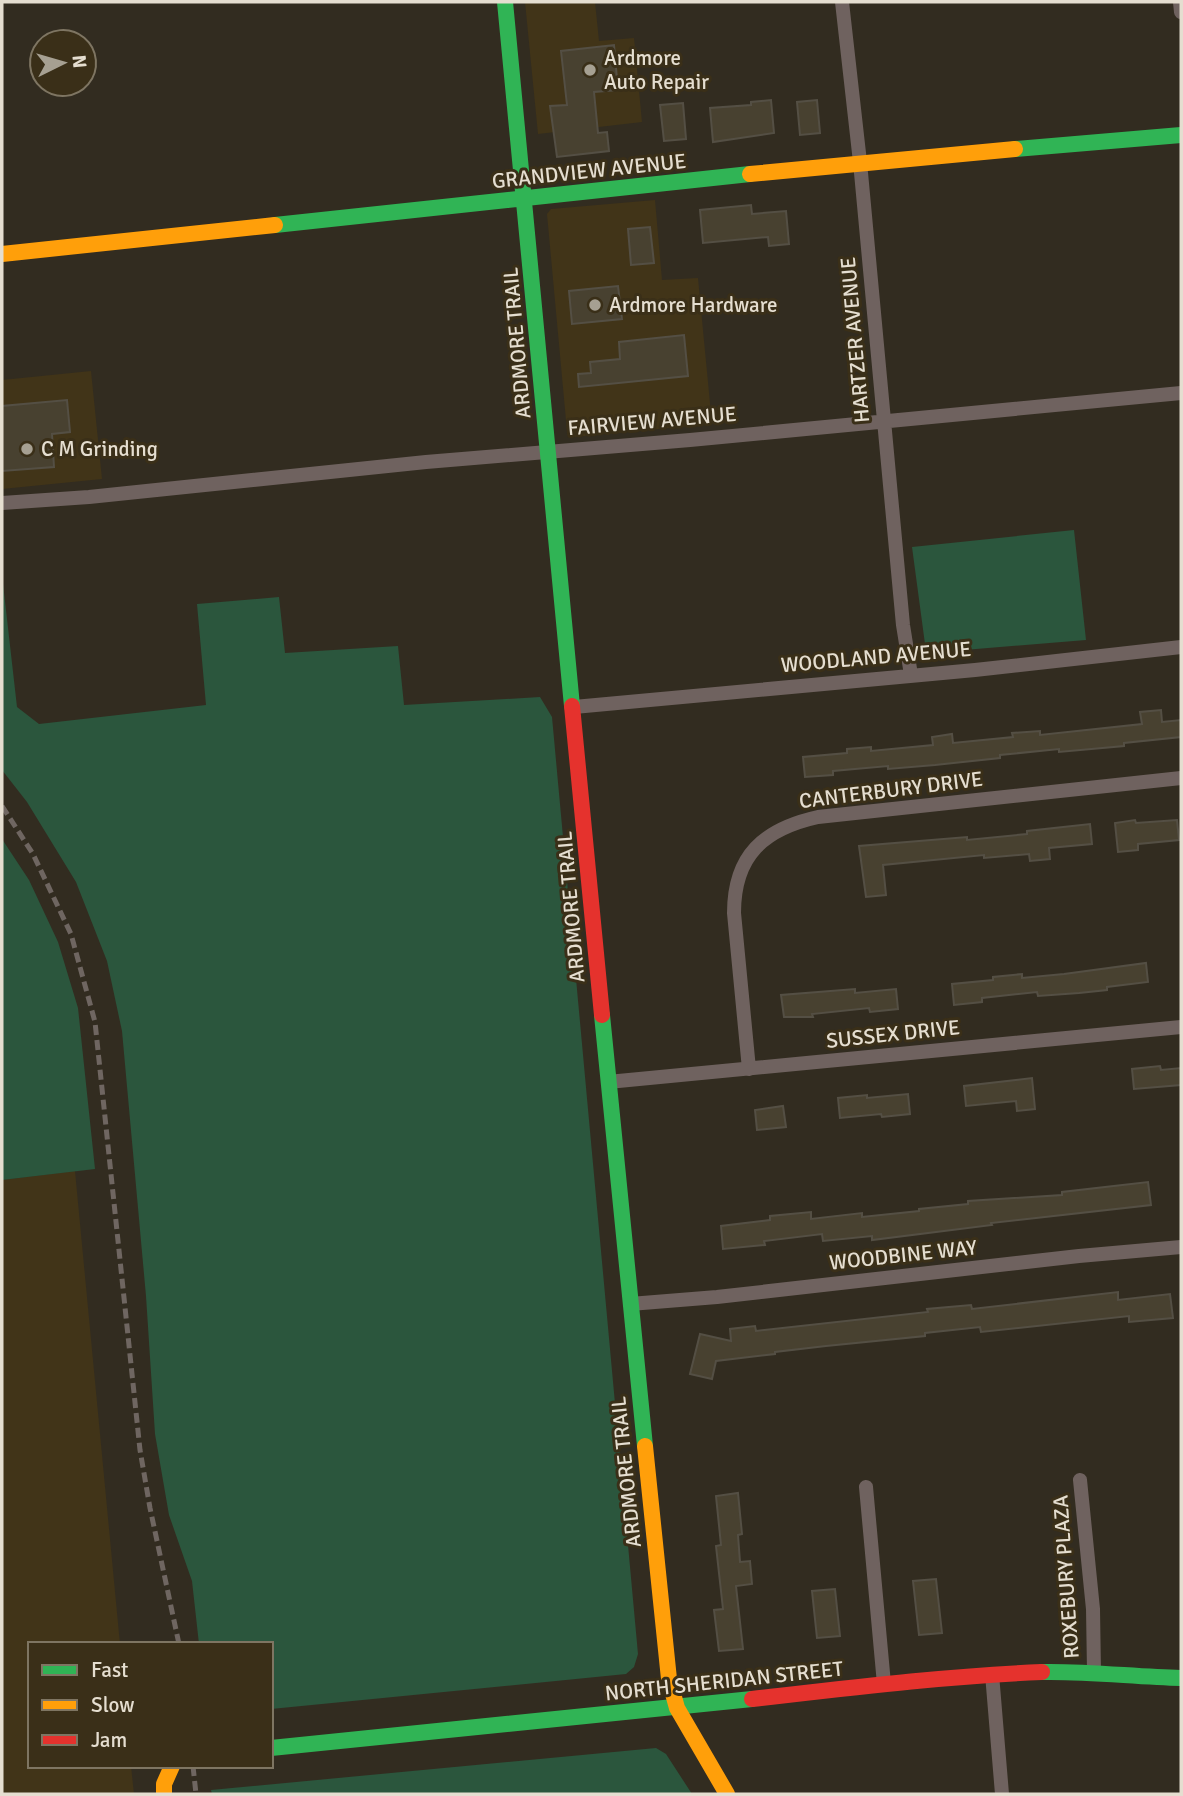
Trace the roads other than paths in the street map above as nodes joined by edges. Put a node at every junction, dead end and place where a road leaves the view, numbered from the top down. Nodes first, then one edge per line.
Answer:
1 (505, 2) edge
2 (842, 2) edge
3 (1180, 2) edge
4 (1181, 12) edge
5 (1181, 135) edge
6 (860, 162) junction
7 (524, 200) junction
8 (2, 254) edge
9 (1181, 393) edge
10 (884, 422) junction
11 (548, 451) junction
12 (2, 503) edge
13 (1181, 647) edge
14 (911, 675) junction
15 (574, 707) junction
16 (1181, 778) edge
17 (1181, 1027) edge
18 (749, 1069) junction
19 (608, 1082) junction
20 (1181, 1247) edge
21 (630, 1304) junction
22 (1080, 1479) dead end
23 (866, 1487) dead end
24 (1094, 1672) junction
25 (992, 1674) junction
26 (1181, 1678) edge
27 (884, 1684) junction
28 (677, 1708) junction
29 (273, 1748) edge
30 (171, 1768) edge
31 (164, 1794) edge
32 (727, 1794) edge
33 (1002, 1794) edge

1 - 7 street, ARDMORE TRAIL
2 - 6 street, HARTZER AVENUE
3 - 4 street
5 - 6 street, GRANDVIEW AVENUE
6 - 7 street, GRANDVIEW AVENUE
6 - 10 street, HARTZER AVENUE
7 - 8 street, GRANDVIEW AVENUE
7 - 11 street, ARDMORE TRAIL
9 - 10 street, FAIRVIEW AVENUE
10 - 11 street, FAIRVIEW AVENUE
10 - 14 street, HARTZER AVENUE
11 - 12 street, FAIRVIEW AVENUE
11 - 15 street, ARDMORE TRAIL
13 - 14 street, WOODLAND AVENUE
14 - 15 street, WOODLAND AVENUE
15 - 19 street, ARDMORE TRAIL
16 - 18 street, CANTERBURY DRIVE
17 - 18 street, SUSSEX DRIVE
18 - 19 street, SUSSEX DRIVE
19 - 21 street, ARDMORE TRAIL
20 - 21 street, WOODBINE WAY
21 - 28 street, ARDMORE TRAIL
22 - 24 street, ROXEBURY PLAZA
23 - 27 street
24 - 25 street, NORTH SHERIDAN STREET
24 - 26 street, NORTH SHERIDAN STREET
25 - 27 street, NORTH SHERIDAN STREET
25 - 33 street
27 - 28 street, NORTH SHERIDAN STREET
28 - 29 street, NORTH SHERIDAN STREET
28 - 32 street, ARDMORE TRAIL
30 - 31 street

